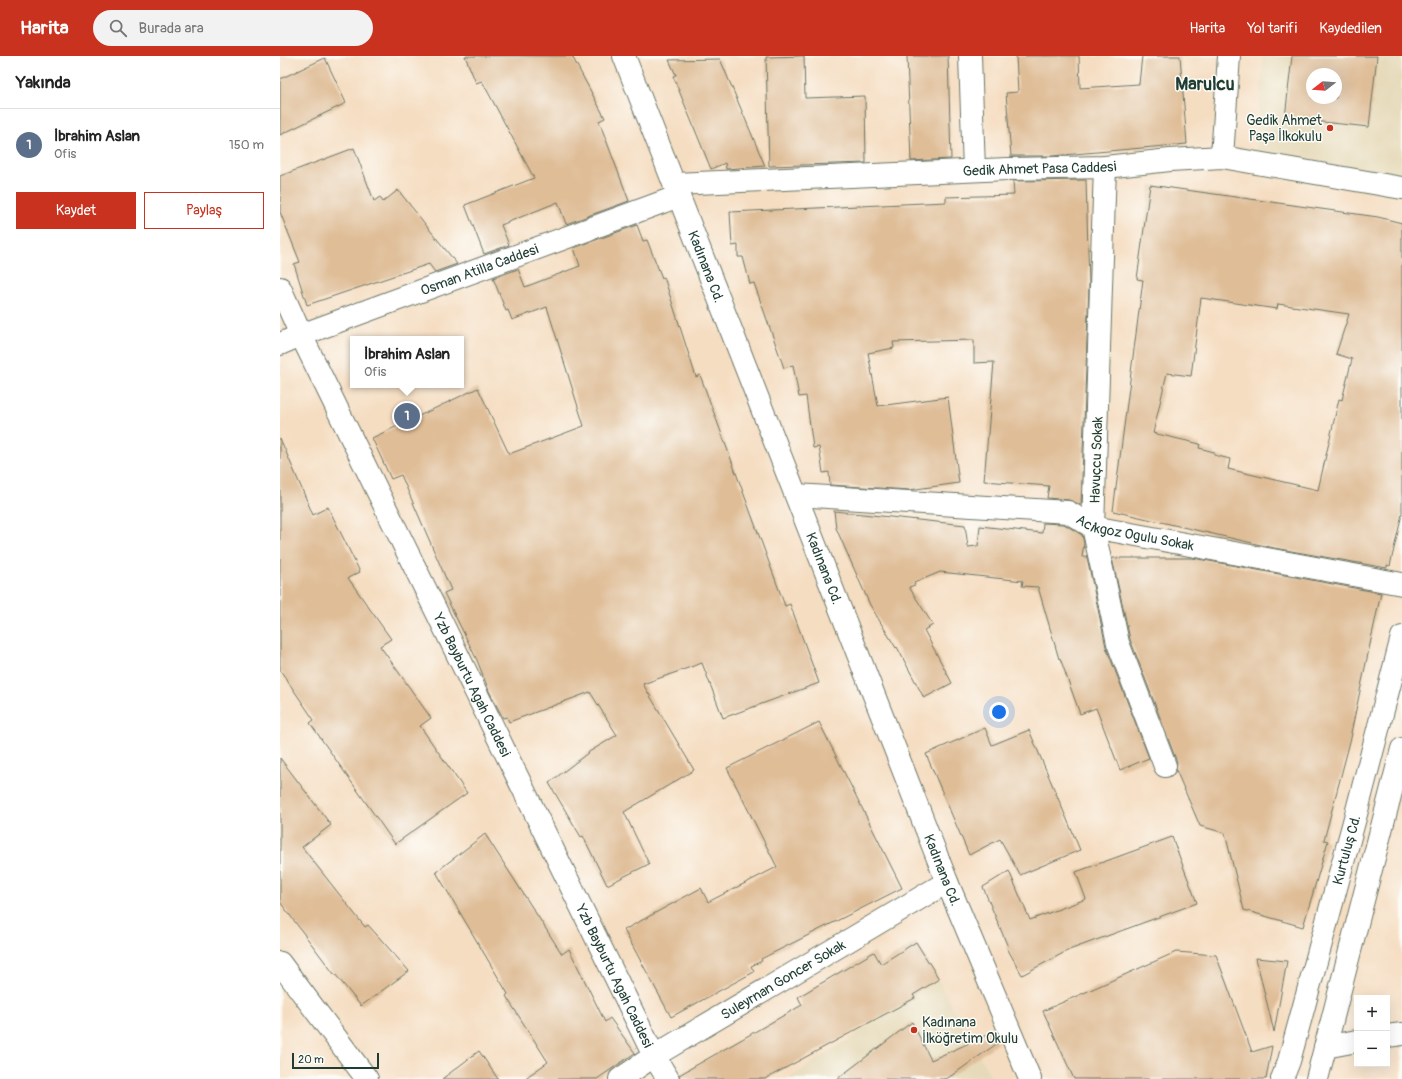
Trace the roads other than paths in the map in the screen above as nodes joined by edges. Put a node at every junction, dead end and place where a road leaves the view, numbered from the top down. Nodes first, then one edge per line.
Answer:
1 (624, 56) edge
2 (970, 56) edge
3 (1229, 56) edge
4 (1222, 157) junction
5 (1105, 167) junction
6 (974, 170) junction
7 (1402, 188) edge
8 (677, 190) junction
9 (280, 288) edge
10 (301, 335) junction
11 (280, 344) edge
12 (796, 495) junction
13 (1093, 527) junction
14 (1402, 584) edge
15 (1402, 637) edge
16 (1402, 749) edge
17 (1165, 766) dead end
18 (947, 882) junction
19 (280, 963) edge
20 (1402, 1034) edge
21 (1390, 1036) edge
22 (1354, 1041) edge
23 (1325, 1046) junction
24 (654, 1056) junction
25 (1285, 1070) edge
26 (367, 1079) edge
27 (620, 1079) edge
28 (668, 1079) edge
29 (1030, 1079) edge
30 (1318, 1079) edge

1 - 8 street, Kadınana Cd.
2 - 6 street
3 - 4 street
4 - 5 street, Gedik Ahmet Pasa Caddesi
4 - 7 street, Gedik Ahmet Pasa Caddesi
5 - 6 street, Gedik Ahmet Pasa Caddesi
5 - 13 street, Havuçcu Sokak
6 - 8 street, Gedik Ahmet Pasa Caddesi
8 - 10 street, Osman Atilla Caddesi
8 - 12 street, Kadınana Cd.
9 - 10 street, Yzb Bayburtu Agah Caddesi
10 - 11 street, Osman Atilla Caddesi
10 - 24 street, Yzb Bayburtu Agah Caddesi
12 - 13 street, Acikgoz Ogulu Sokak
12 - 18 street, Kadınana Cd.
13 - 14 street, Acikgoz Ogulu Sokak
13 - 17 street, Havuçcu Sokak
15 - 25 street, Kurtuluş Cd.
16 - 23 street, Kurtuluş Cd.
18 - 24 street, Suleyrnan Goncer Sokak
18 - 29 street, Kadınana Cd.
19 - 26 street
20 - 21 street
22 - 23 street
23 - 30 street, Kurtuluş Cd.
24 - 27 street, Suleyrnan Goncer Sokak
24 - 28 street, Yzb Bayburtu Agah Caddesi

